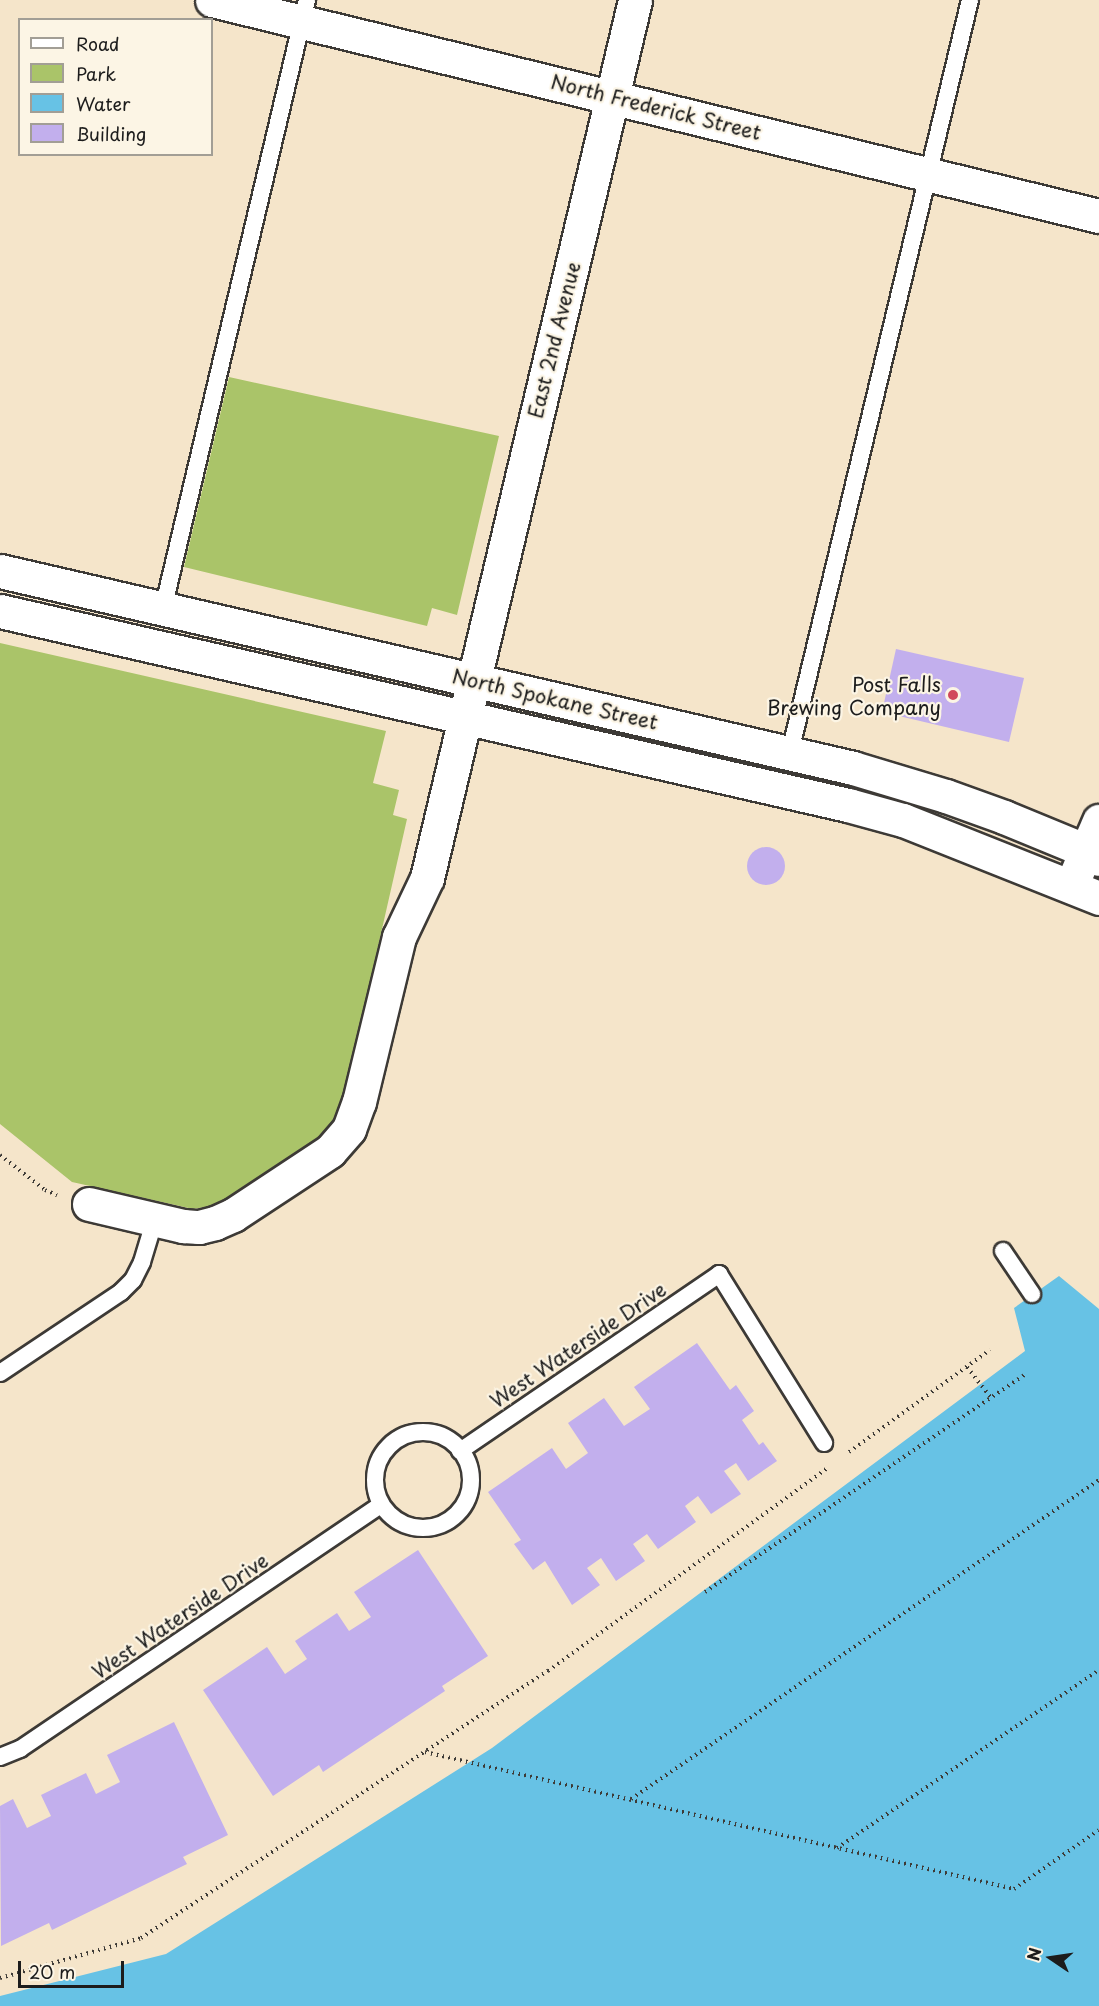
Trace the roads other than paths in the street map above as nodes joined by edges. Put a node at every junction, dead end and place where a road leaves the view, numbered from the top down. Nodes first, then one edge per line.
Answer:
1 (212, 0) edge
2 (635, 0) edge
3 (970, 0) edge
4 (304, 10) edge
5 (613, 96) junction
6 (930, 173) junction
7 (1099, 216) edge
8 (0, 571) edge
9 (163, 609) junction
10 (0, 611) edge
11 (474, 680) junction
12 (465, 717) junction
13 (790, 752) junction
14 (1099, 821) edge
15 (1093, 855) edge
16 (1085, 892) edge
17 (89, 1204) road end
18 (155, 1219) junction
19 (1004, 1251) dead end
20 (1032, 1294) dead end
21 (0, 1373) edge
22 (824, 1443) dead end
23 (460, 1451) junction
24 (381, 1505) junction
25 (0, 1757) edge

1 - 4 street, North Frederick Street
2 - 5 street, East 2nd Avenue
3 - 6 lane
4 - 5 street, North Frederick Street
4 - 9 lane
5 - 6 street, North Frederick Street
5 - 11 street, East 2nd Avenue
6 - 7 street, North Frederick Street
6 - 13 lane
8 - 9 street, North Spokane Street
9 - 11 street, North Spokane Street
10 - 12 street, North Spokane Street
11 - 12 street, East 2nd Avenue
11 - 13 street, North Spokane Street
12 - 16 street, North Spokane Street
12 - 18 street, East 2nd Avenue
13 - 15 street, North Spokane Street
14 - 15 street
15 - 16 street
17 - 18 street, East 2nd Avenue
18 - 21 lane
19 - 20 lane
22 - 23 lane, West Waterside Drive
23 - 24 lane
23 - 24 lane
24 - 25 lane, West Waterside Drive

